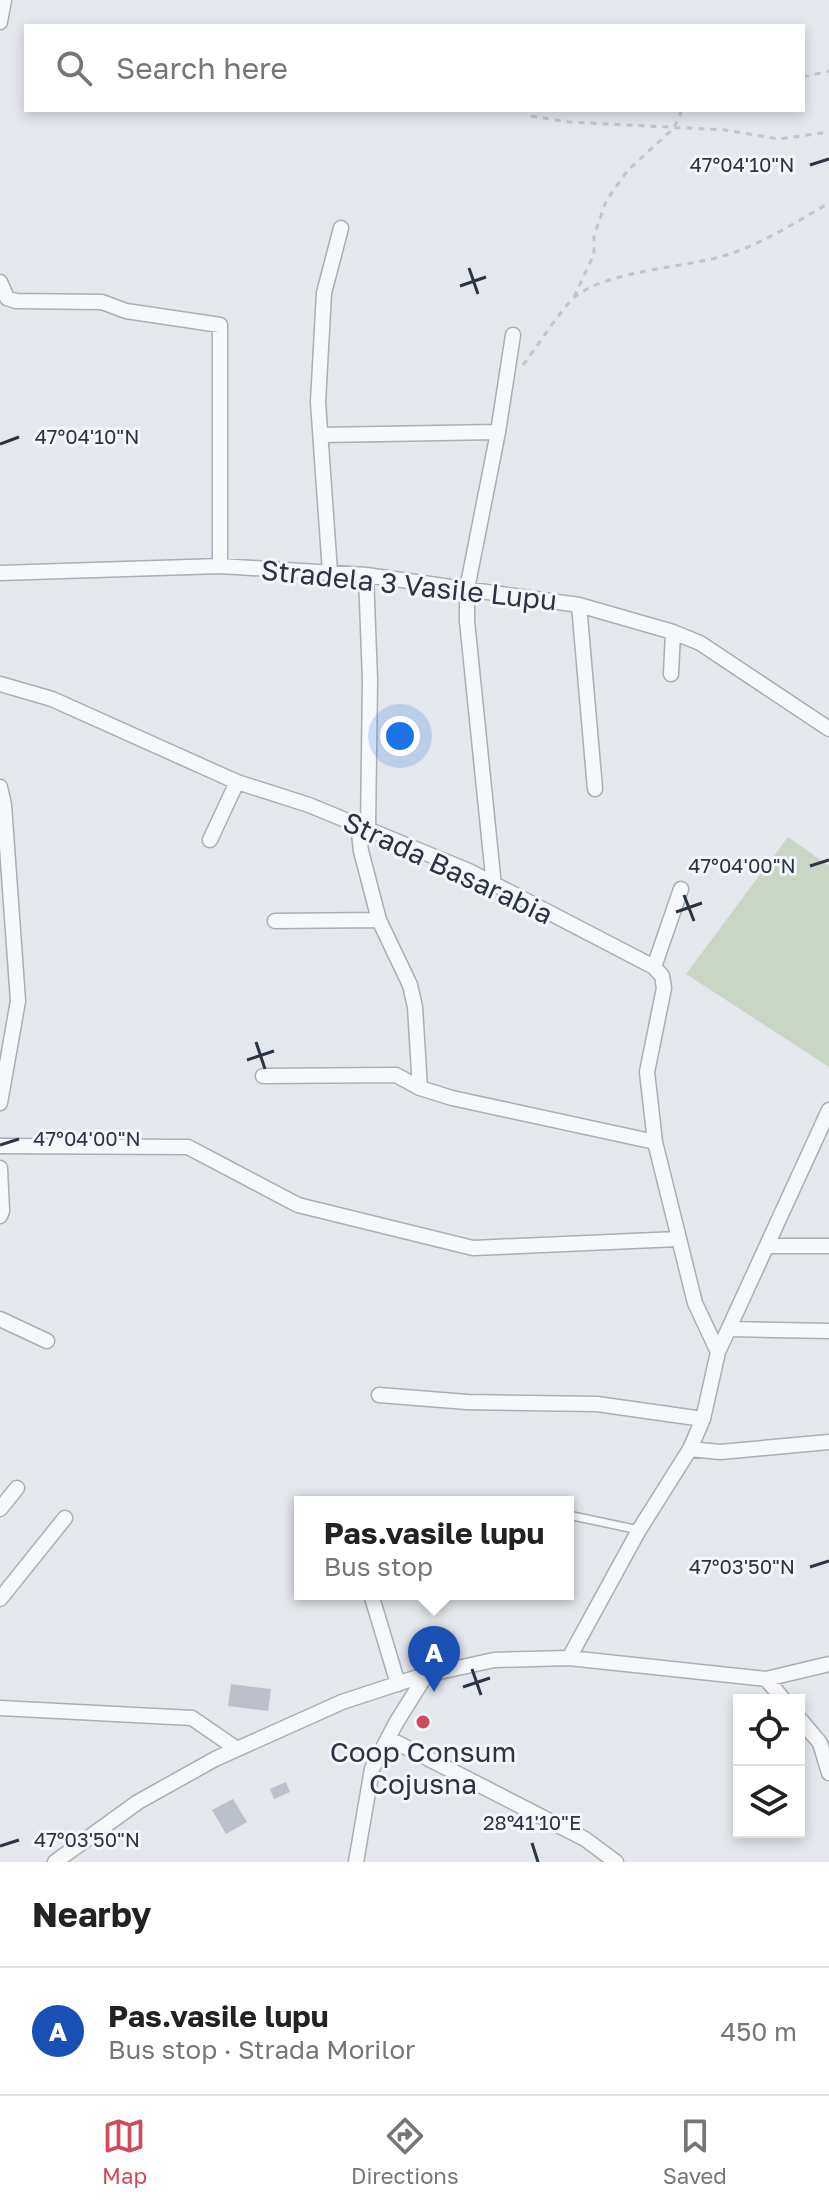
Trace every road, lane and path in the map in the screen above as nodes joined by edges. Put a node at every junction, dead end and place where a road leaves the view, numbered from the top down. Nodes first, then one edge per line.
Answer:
1 (4, 0) edge
2 (0, 22) edge
3 (829, 71) edge
4 (805, 77) edge
5 (681, 112) edge
6 (531, 116) dead end
7 (674, 128) junction
8 (829, 132) edge
9 (829, 203) edge
10 (341, 228) dead end
11 (0, 282) edge
12 (574, 297) junction
13 (513, 335) dead end
14 (522, 367) dead end
15 (498, 432) junction
16 (321, 435) junction
17 (220, 566) junction
18 (330, 572) junction
19 (0, 573) edge
20 (366, 575) junction
21 (467, 589) junction
22 (579, 605) junction
23 (673, 632) junction
24 (671, 674) dead end
25 (0, 684) edge
26 (829, 729) edge
27 (237, 782) junction
28 (0, 787) edge
29 (595, 789) dead end
30 (363, 827) junction
31 (210, 840) dead end
32 (494, 886) junction
33 (681, 889) dead end
34 (379, 920) junction
35 (275, 921) dead end
36 (7, 939) edge
37 (654, 967) junction
38 (263, 1076) dead end
39 (420, 1088) junction
40 (0, 1103) edge
41 (829, 1110) edge
42 (655, 1142) junction
43 (0, 1146) edge
44 (0, 1168) edge
45 (0, 1216) edge
46 (678, 1239) junction
47 (769, 1246) junction
48 (829, 1246) edge
49 (0, 1319) edge
50 (730, 1329) junction
51 (829, 1331) edge
52 (47, 1341) dead end
53 (718, 1352) junction
54 (379, 1395) dead end
55 (703, 1419) junction
56 (829, 1442) edge
57 (690, 1449) junction
58 (17, 1488) dead end
59 (0, 1509) edge
60 (574, 1516) edge
61 (65, 1518) dead end
62 (639, 1530) junction
63 (0, 1599) edge
64 (373, 1600) edge
65 (569, 1658) junction
66 (829, 1664) edge
67 (426, 1675) junction
68 (766, 1679) junction
69 (398, 1684) junction
70 (779, 1694) edge
71 (0, 1708) edge
72 (805, 1724) edge
73 (388, 1738) junction
74 (824, 1744) edge
75 (237, 1749) junction
76 (829, 1773) edge
77 (55, 1862) edge
78 (356, 1862) edge
79 (616, 1862) edge

1 - 2 street
3 - 4 path
5 - 7 path
6 - 7 path
7 - 8 path
7 - 12 path
9 - 12 path
10 - 16 street
11 - 17 street
12 - 14 path
13 - 15 street
15 - 16 street
15 - 21 street
16 - 18 street
17 - 18 street, Stradela 3 Vasile Lupu
17 - 19 street, Stradela 3 Vasile Lupu
18 - 20 street, Stradela 3 Vasile Lupu
20 - 21 street, Stradela 3 Vasile Lupu
20 - 30 street
21 - 22 street, Stradela 3 Vasile Lupu
21 - 32 street
22 - 23 street, Stradela 3 Vasile Lupu
22 - 29 street, Stradela 3 Vasile Lupu
23 - 24 street
23 - 26 street, Stradela 3 Vasile Lupu
25 - 27 street, Strada Basarabia
27 - 30 street, Strada Basarabia
27 - 31 street
28 - 36 street
30 - 32 street, Strada Basarabia
30 - 34 street
32 - 37 street, Strada Basarabia
33 - 37 street
34 - 35 street
34 - 39 street
36 - 40 street
37 - 42 street
38 - 39 street
39 - 42 street
41 - 47 street
42 - 46 street
43 - 46 street
44 - 45 street
46 - 53 street
47 - 48 street
47 - 50 street
49 - 52 street
50 - 51 street
50 - 53 street
53 - 55 street
54 - 55 street
55 - 57 street
56 - 57 street
57 - 62 street
58 - 59 street
60 - 62 lane
61 - 63 street
62 - 65 street
64 - 69 street
65 - 67 street
65 - 68 street
66 - 68 street
67 - 69 street
67 - 73 street
68 - 70 street
69 - 75 street
71 - 75 street
72 - 74 street
73 - 78 street
73 - 79 street
74 - 76 street
75 - 77 street

